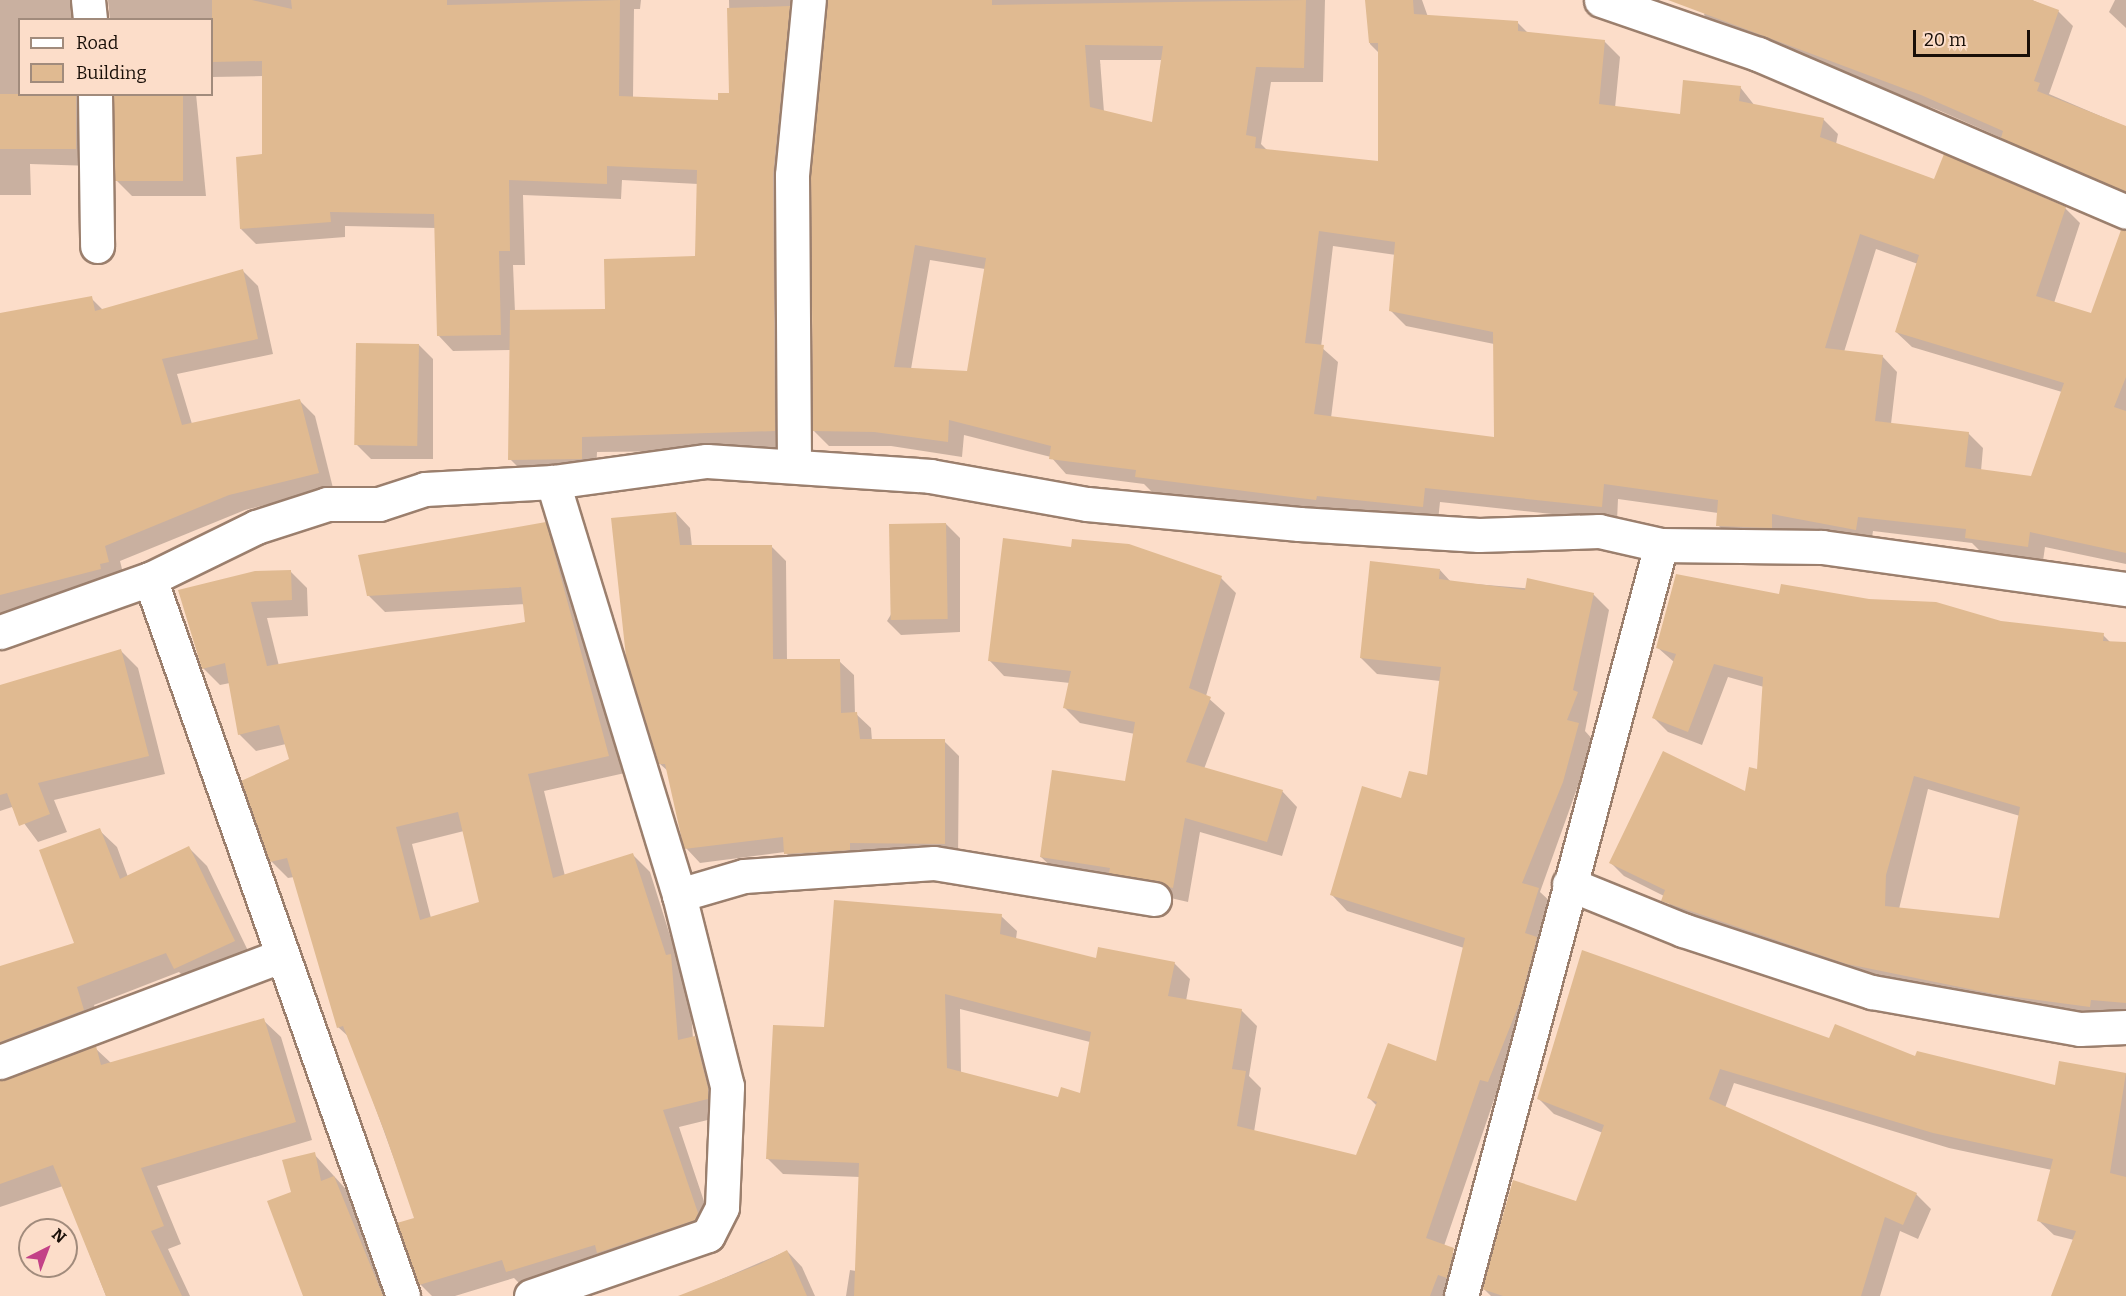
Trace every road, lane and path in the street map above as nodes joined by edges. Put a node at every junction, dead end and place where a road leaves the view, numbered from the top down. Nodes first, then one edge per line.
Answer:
1 (88, 0) edge
2 (808, 0) edge
3 (1601, 0) edge
4 (90, 18) edge
5 (95, 96) edge
6 (2126, 213) edge
7 (97, 246) dead end
8 (794, 463) junction
9 (553, 483) junction
10 (1661, 545) junction
11 (150, 579) junction
12 (2126, 589) edge
13 (0, 632) edge
14 (1569, 884) junction
15 (679, 895) junction
16 (1154, 899) dead end
17 (281, 956) junction
18 (2126, 1027) edge
19 (0, 1062) edge
20 (403, 1296) edge
21 (531, 1296) edge
22 (1461, 1296) edge

1 - 4 street
2 - 8 street
3 - 6 street
5 - 7 street
8 - 9 street
8 - 10 street
9 - 11 street
9 - 15 street
10 - 12 street
10 - 14 street
11 - 13 street
11 - 17 street
14 - 18 street
14 - 22 street
15 - 16 street
15 - 21 street
17 - 19 street
17 - 20 street

